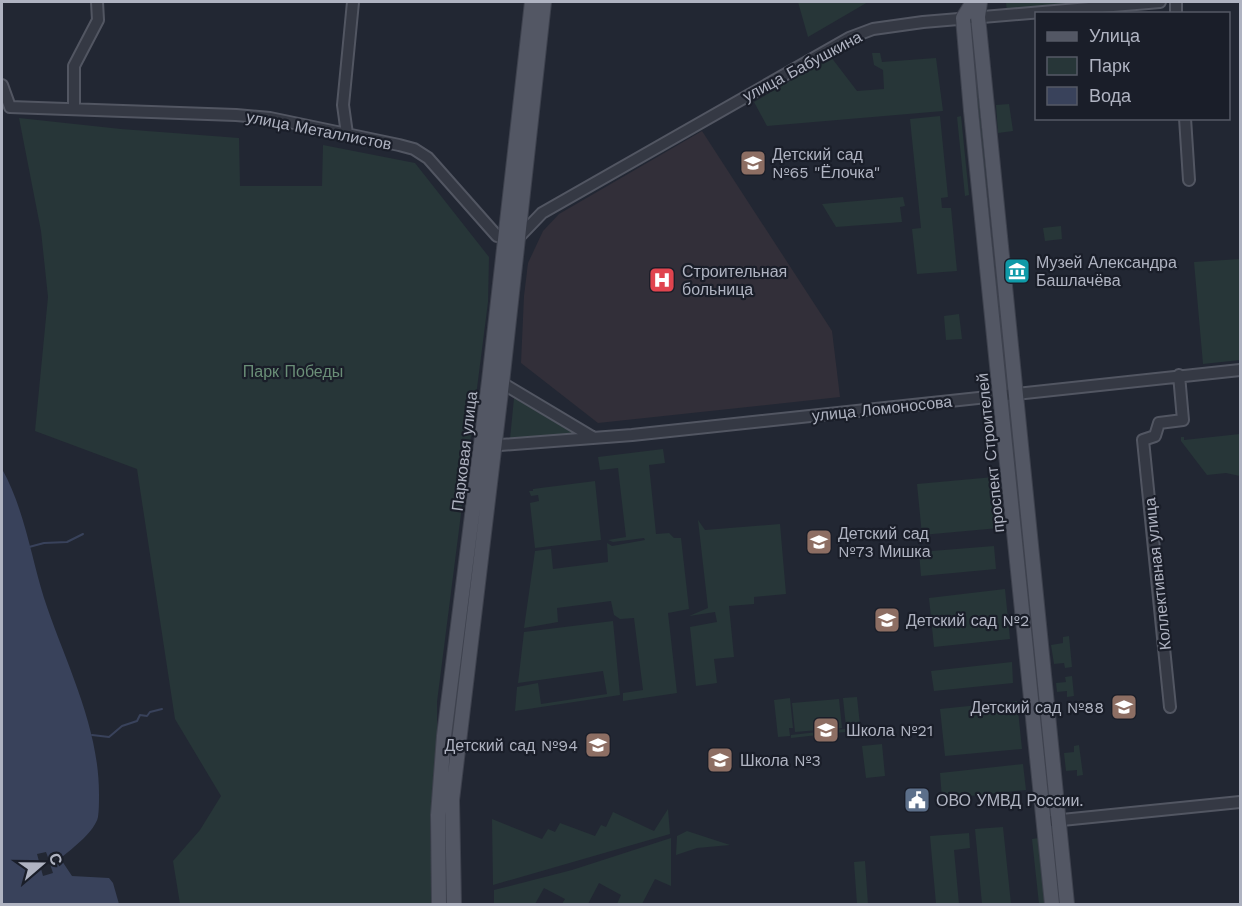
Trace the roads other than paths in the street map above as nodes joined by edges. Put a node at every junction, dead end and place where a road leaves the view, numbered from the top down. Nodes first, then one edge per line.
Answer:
1 (98, 2) edge
2 (353, 2) edge
3 (532, 2) edge
4 (544, 2) edge
5 (973, 2) edge
6 (980, 2) edge
7 (1160, 2) edge
8 (971, 17) junction
9 (2, 86) edge
10 (74, 108) junction
11 (1185, 120) edge
12 (346, 134) junction
13 (1189, 180) dead end
14 (512, 238) junction
15 (1240, 370) edge
16 (1179, 375) junction
17 (495, 382) junction
18 (1016, 393) junction
19 (1000, 394) junction
20 (594, 438) junction
21 (487, 446) junction
22 (1170, 707) dead end
23 (1240, 802) edge
24 (1059, 820) junction
25 (1043, 822) junction
26 (440, 904) edge
27 (454, 904) edge
28 (1052, 904) edge
29 (1067, 904) edge

1 - 10 street
2 - 12 street
3 - 14 main road, Парковая улица
4 - 14 main road, Парковая улица
5 - 8 main road
6 - 8 main road, проспект Строителей
7 - 8 street, улица Бабушкина
8 - 14 street, улица Бабушкина
8 - 18 main road, проспект Строителей
8 - 19 main road, проспект Строителей
9 - 10 street, улица Металлистов
10 - 12 street, улица Металлистов
11 - 13 street
12 - 14 street, улица Металлистов
14 - 17 main road, Парковая улица
15 - 16 street, улица Ломоносова
16 - 18 street, улица Ломоносова
16 - 22 street, Коллективная улица
17 - 20 street
17 - 21 main road, Парковая улица
18 - 19 street, улица Ломоносова
18 - 24 main road, проспект Строителей
19 - 20 street, улица Ломоносова
19 - 25 main road, проспект Строителей
20 - 21 street, улица Ломоносова
21 - 26 main road, Парковая улица
21 - 27 main road, Парковая улица
23 - 24 street
24 - 25 street
24 - 29 main road, проспект Строителей
25 - 28 main road, проспект Строителей

